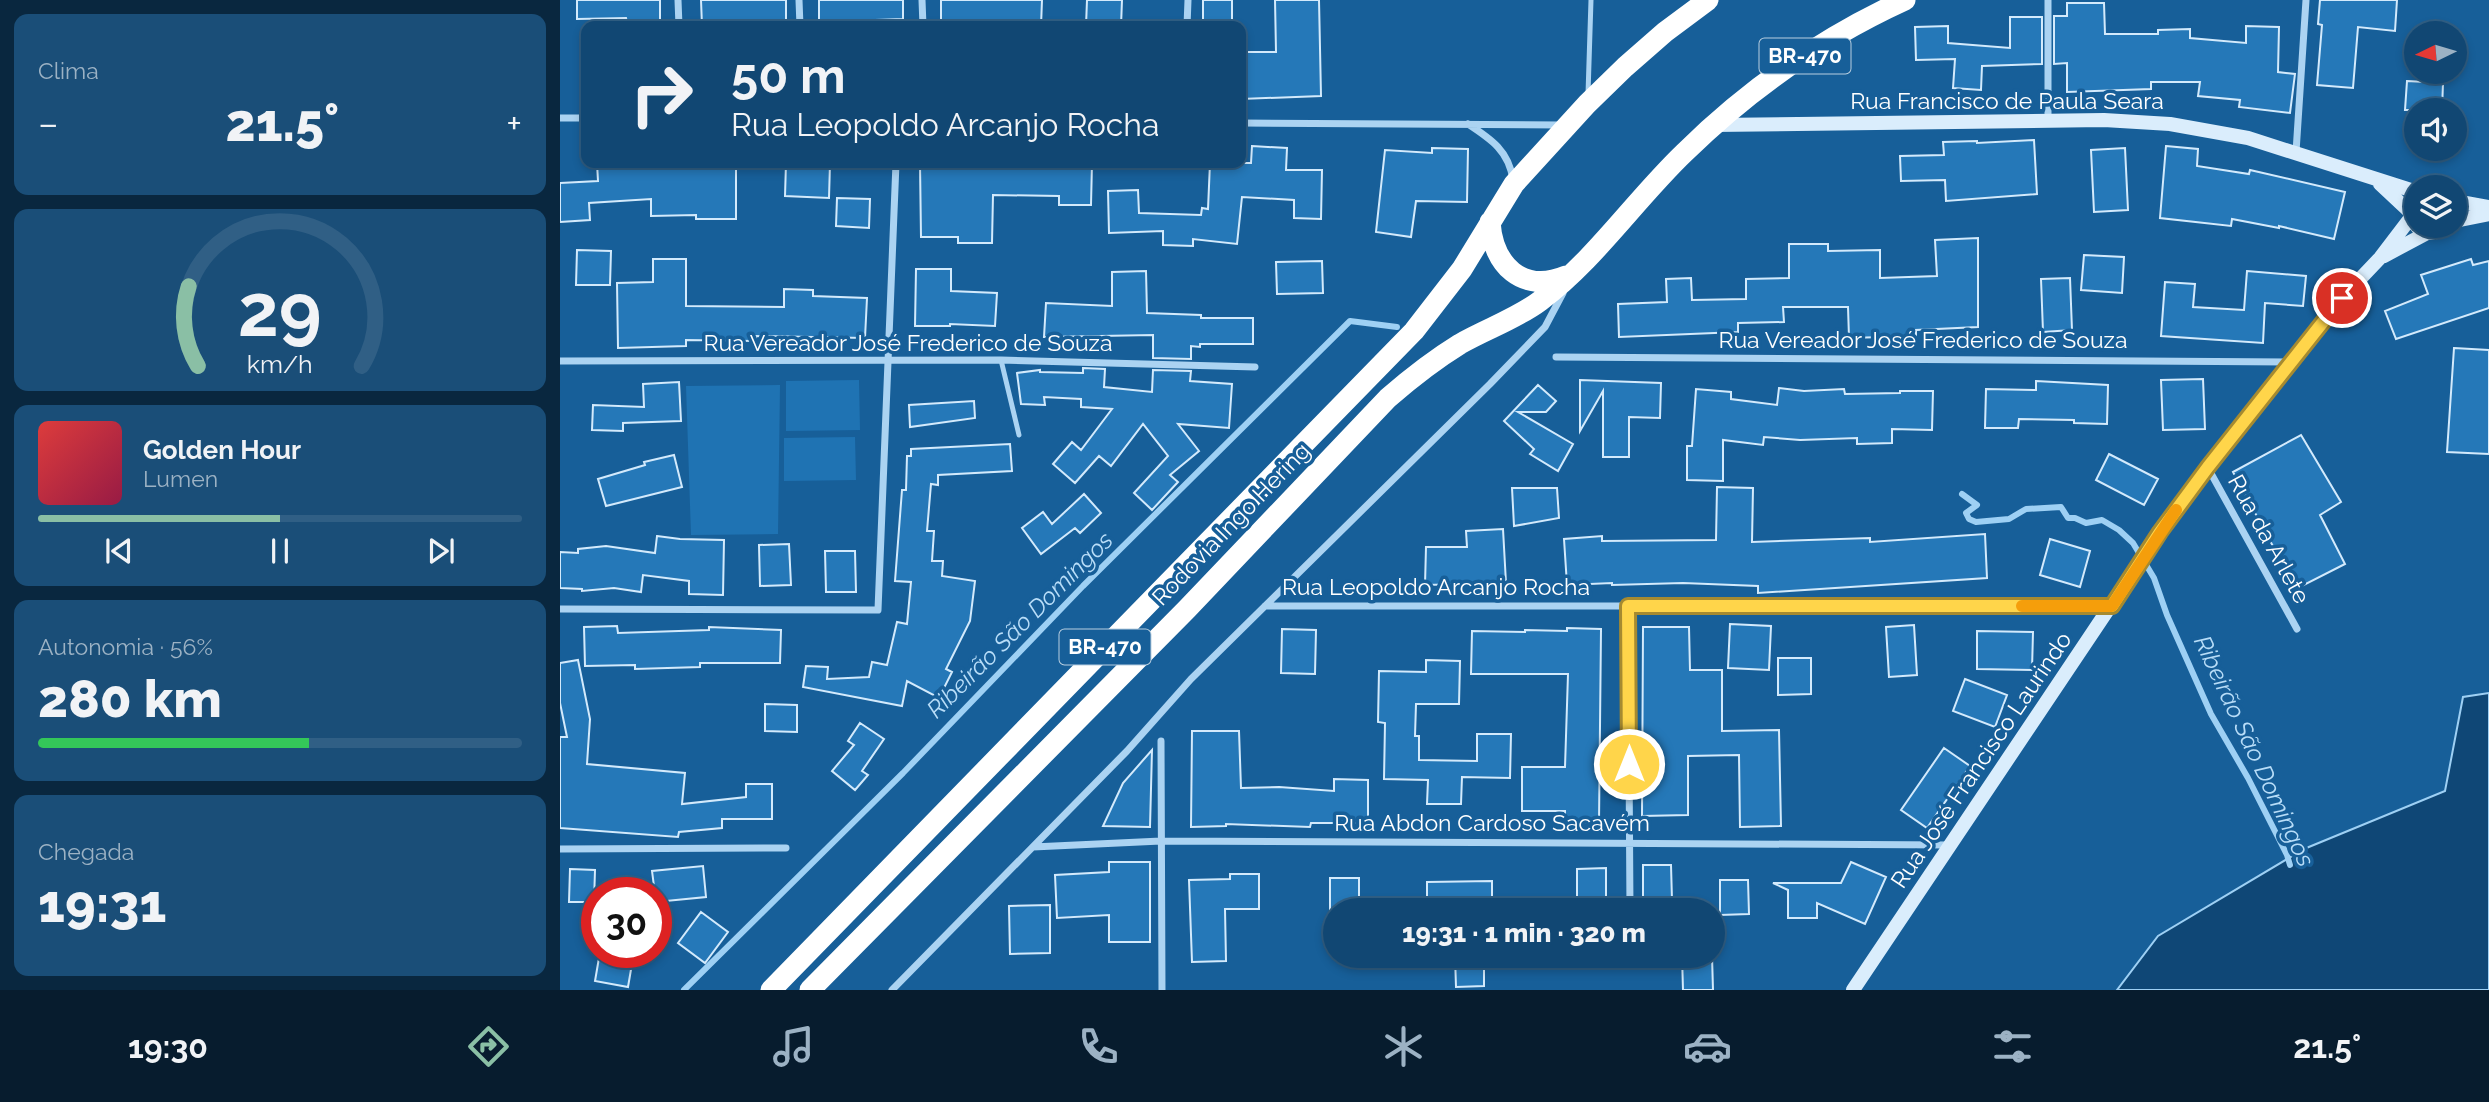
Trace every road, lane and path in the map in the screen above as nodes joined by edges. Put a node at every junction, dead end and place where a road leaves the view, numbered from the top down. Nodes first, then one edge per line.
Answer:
1 (678, 0) edge
2 (799, 0) edge
3 (922, 0) edge
4 (1188, 0) edge
5 (1591, 0) edge
6 (1708, 0) edge
7 (1905, 0) edge
8 (2048, 0) edge
9 (2306, 0) edge
10 (679, 21) edge
11 (800, 21) edge
12 (923, 21) edge
13 (1187, 21) edge
14 (1587, 104) junction
15 (560, 118) edge
16 (581, 118) edge
17 (2048, 120) junction
18 (1246, 123) edge
19 (1467, 124) junction
20 (1568, 125) junction
21 (1713, 125) junction
22 (2296, 152) junction
23 (896, 168) edge
24 (2376, 180) junction
25 (1514, 184) junction
26 (2404, 188) edge
27 (2404, 203) edge
28 (2467, 203) edge
29 (2489, 206) edge
30 (2489, 214) edge
31 (2467, 219) edge
32 (1490, 222) junction
33 (2404, 223) edge
34 (2418, 238) edge
35 (2380, 258) junction
36 (1572, 273) junction
37 (1556, 357) dead end
38 (888, 360) junction
39 (1001, 360) junction
40 (560, 361) edge
41 (2290, 362) junction
42 (1255, 367) dead end
43 (1019, 435) dead end
44 (2208, 467) junction
45 (1265, 606) junction
46 (1628, 606) junction
47 (2112, 606) junction
48 (560, 610) edge
49 (2297, 629) dead end
50 (1161, 741) dead end
51 (1161, 841) junction
52 (1630, 843) junction
53 (1951, 845) junction
54 (1033, 847) junction
55 (786, 848) dead end
56 (560, 849) edge
57 (1630, 898) edge
58 (771, 990) edge
59 (810, 990) edge
60 (892, 990) edge
61 (1162, 990) edge
62 (1853, 990) edge

1 - 10 street
2 - 11 street
3 - 12 street
4 - 13 street
5 - 14 lane
6 - 14 highway, BR-470
7 - 21 highway, BR-470
8 - 17 street
9 - 22 street
14 - 20 highway, BR-470
15 - 16 street
17 - 21 main road, Rua Francisco de Paula Seara
17 - 22 main road, Rua Francisco de Paula Seara
18 - 19 street
19 - 20 street
19 - 25 street
20 - 25 highway, Rodovia Ingo Hering / BR-470
21 - 36 highway, Rodovia Ingo Hering / BR-470
22 - 24 main road, Rua Francisco de Paula Seara
23 - 38 street
24 - 26 main road, Rua Francisco de Paula Seara
24 - 27 main road, Rua Francisco de Paula Seara
25 - 32 highway, Rodovia Ingo Hering / BR-470
28 - 29 main road
30 - 31 main road
32 - 36 highway
32 - 58 highway, Rodovia Ingo Hering / BR-470
33 - 35 main road, Rua José Francisco Laurindo
34 - 35 main road, Rua José Francisco Laurindo
35 - 41 main road, Rua José Francisco Laurindo
36 - 45 street
36 - 59 highway, Rodovia Ingo Hering / BR-470
37 - 41 street, Rua Vereador José Frederico de Souza
38 - 39 street, Rua Vereador José Frederico de Souza
38 - 40 street, Rua Vereador José Frederico de Souza
38 - 48 street
39 - 42 street, Rua Vereador José Frederico de Souza
39 - 43 lane
41 - 44 main road, Rua José Francisco Laurindo
44 - 47 main road, Rua José Francisco Laurindo
44 - 49 street, Rua da Arlete
45 - 46 street, Rua Leopoldo Arcanjo Rocha
45 - 54 street
46 - 47 street, Rua Leopoldo Arcanjo Rocha
46 - 52 street
47 - 53 main road, Rua José Francisco Laurindo
50 - 51 street
51 - 52 street, Rua Abdon Cardoso Sacavém
51 - 54 street, Rua Abdon Cardoso Sacavém
51 - 61 street
52 - 53 street, Rua Abdon Cardoso Sacavém
52 - 57 street
53 - 62 main road, Rua José Francisco Laurindo
54 - 60 street
55 - 56 street

